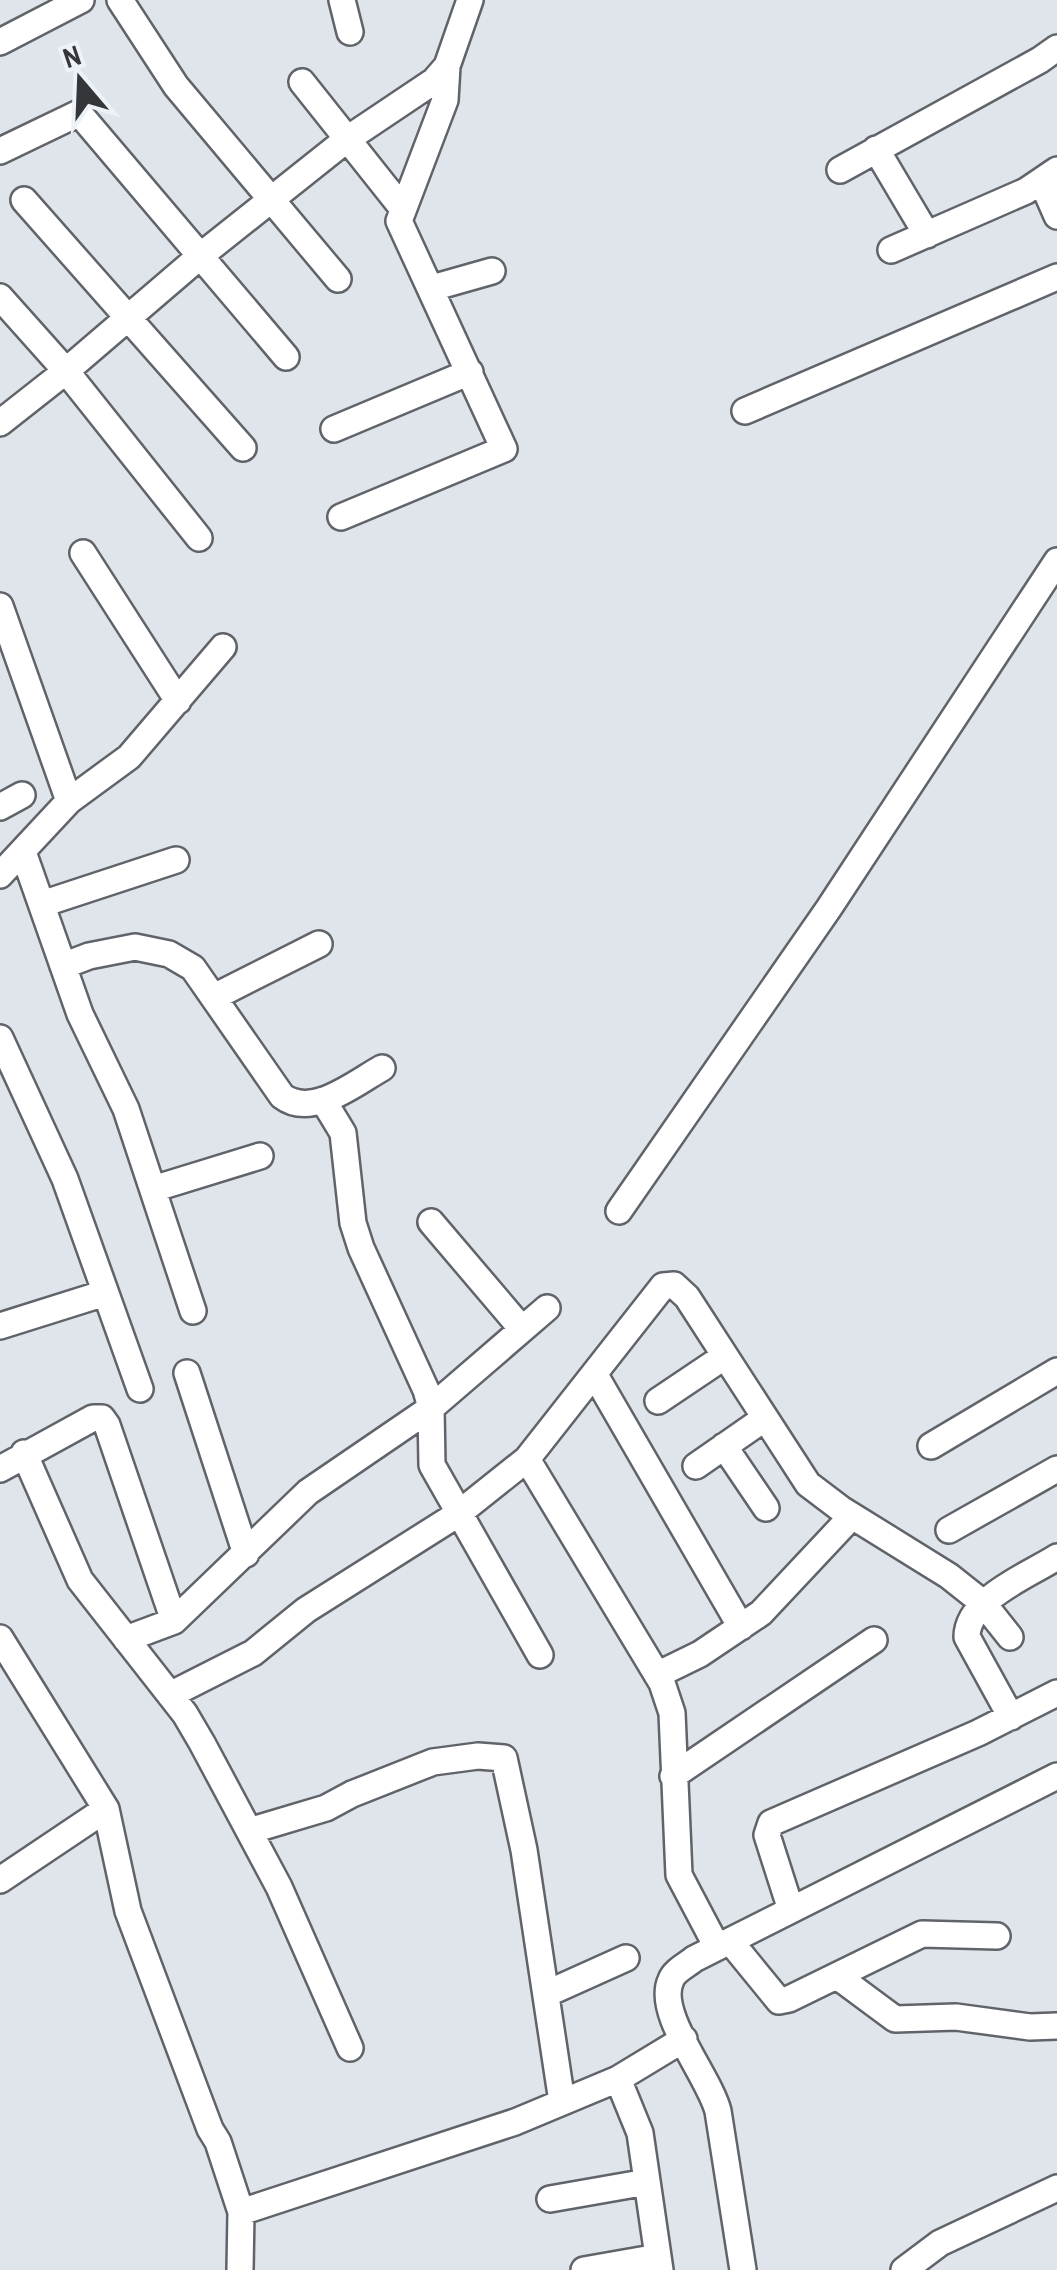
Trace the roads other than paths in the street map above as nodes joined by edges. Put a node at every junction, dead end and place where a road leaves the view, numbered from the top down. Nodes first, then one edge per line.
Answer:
1 (81, 0) edge
2 (120, 0) edge
3 (342, 0) edge
4 (470, 0) edge
5 (350, 32) dead end
6 (0, 42) edge
7 (1057, 48) edge
8 (447, 66) junction
9 (302, 82) dead end
10 (346, 140) junction
11 (876, 149) junction
12 (0, 151) edge
13 (840, 170) dead end
14 (1050, 176) edge
15 (271, 199) junction
16 (24, 200) dead end
17 (403, 209) junction
18 (1057, 216) edge
19 (927, 235) junction
20 (891, 250) dead end
21 (199, 257) junction
22 (492, 270) dead end
23 (1057, 277) edge
24 (338, 279) dead end
25 (432, 288) junction
26 (0, 297) edge
27 (130, 318) junction
28 (286, 357) dead end
29 (66, 372) junction
30 (470, 372) junction
31 (744, 410) dead end
32 (0, 424) edge
33 (334, 428) dead end
34 (243, 448) dead end
35 (341, 516) dead end
36 (199, 538) dead end
37 (84, 553) dead end
38 (1057, 562) edge
39 (0, 606) edge
40 (223, 647) dead end
41 (178, 702) junction
42 (70, 800) junction
43 (23, 852) junction
44 (176, 860) dead end
45 (0, 875) edge
46 (42, 904) junction
47 (319, 944) dead end
48 (63, 966) junction
49 (216, 996) junction
50 (0, 1038) edge
51 (382, 1068) dead end
52 (323, 1100) junction
53 (260, 1156) dead end
54 (153, 1189) junction
55 (619, 1211) dead end
56 (431, 1222) dead end
57 (105, 1293) junction
58 (547, 1308) dead end
59 (192, 1311) dead end
60 (0, 1326) edge
61 (522, 1330) junction
62 (726, 1356) junction
63 (1057, 1371) edge
64 (187, 1373) dead end
65 (595, 1375) junction
66 (140, 1390) dead end
67 (658, 1401) dead end
68 (431, 1408) junction
69 (766, 1418) junction
70 (724, 1446) junction
71 (931, 1446) dead end
72 (24, 1453) junction
73 (528, 1459) junction
74 (696, 1466) dead end
75 (0, 1469) edge
76 (1057, 1469) edge
77 (766, 1508) dead end
78 (458, 1514) junction
79 (852, 1516) junction
80 (949, 1530) dead end
81 (246, 1554) junction
82 (1057, 1557) edge
83 (983, 1603) junction
84 (174, 1621) junction
85 (741, 1626) junction
86 (1010, 1637) dead end
87 (0, 1638) edge
88 (126, 1639) junction
89 (874, 1640) dead end
90 (540, 1655) dead end
91 (657, 1675) junction
92 (1057, 1694) edge
93 (170, 1695) junction
94 (1011, 1716) junction
95 (673, 1776) junction
96 (1057, 1776) edge
97 (106, 1809) junction
98 (250, 1831) junction
99 (0, 1880) edge
100 (791, 1910) junction
101 (997, 1936) dead end
102 (723, 1944) junction
103 (626, 1958) dead end
104 (837, 1976) junction
105 (546, 1994) junction
106 (1057, 2026) edge
107 (684, 2039) junction
108 (350, 2048) dead end
109 (618, 2079) junction
110 (562, 2102) junction
111 (647, 2182) junction
112 (1057, 2188) edge
113 (550, 2199) dead end
114 (241, 2212) junction
115 (659, 2264) edge
116 (240, 2270) edge
117 (584, 2270) edge
118 (744, 2270) edge
119 (904, 2270) edge

1 - 6 street
2 - 15 street
3 - 5 street
4 - 8 street
7 - 11 street
8 - 10 street
8 - 17 street
9 - 10 street
10 - 15 street
10 - 17 street
11 - 13 street
11 - 19 street
12 - 21 street
14 - 18 street
14 - 19 street
15 - 21 street
15 - 24 street
16 - 27 street
17 - 25 street
19 - 20 street
21 - 27 street
21 - 28 street
22 - 25 street
23 - 31 street
25 - 30 street
26 - 29 street
27 - 29 street
27 - 34 street
29 - 32 street
29 - 36 street
30 - 33 street
30 - 35 street
37 - 41 street
38 - 55 street
39 - 42 street
40 - 41 street
41 - 42 street
42 - 43 street
43 - 45 street
43 - 46 street
44 - 46 street
46 - 48 street
47 - 49 street
48 - 49 street
48 - 54 street
49 - 52 street
50 - 57 street
51 - 52 street
52 - 68 street
53 - 54 street
54 - 59 street
56 - 61 street
57 - 60 street
57 - 66 street
58 - 61 street
61 - 68 street
62 - 65 street
62 - 67 street
62 - 69 street
63 - 71 street
64 - 81 street
65 - 73 street
65 - 85 street
68 - 78 street
68 - 81 street
69 - 70 street
69 - 79 street
70 - 74 street
70 - 77 street
72 - 75 street
72 - 84 street
72 - 88 street
73 - 78 street
73 - 91 street
76 - 80 street
78 - 90 street
78 - 93 street
79 - 83 street
79 - 85 street
81 - 84 street
82 - 83 street
83 - 86 street
83 - 94 street
84 - 88 street
85 - 91 street
87 - 97 street
88 - 93 street
89 - 95 street
91 - 95 street
92 - 94 street
93 - 98 street
94 - 100 street
95 - 102 street
96 - 100 street
97 - 99 street
97 - 114 street
98 - 105 street
98 - 108 street
100 - 102 street
101 - 104 street
102 - 104 street
102 - 107 street
103 - 105 street
104 - 106 street
105 - 110 street
107 - 109 street
107 - 118 street
109 - 110 street
109 - 111 street
110 - 114 street
111 - 113 street
111 - 115 street
112 - 119 street
114 - 116 street
115 - 117 street

